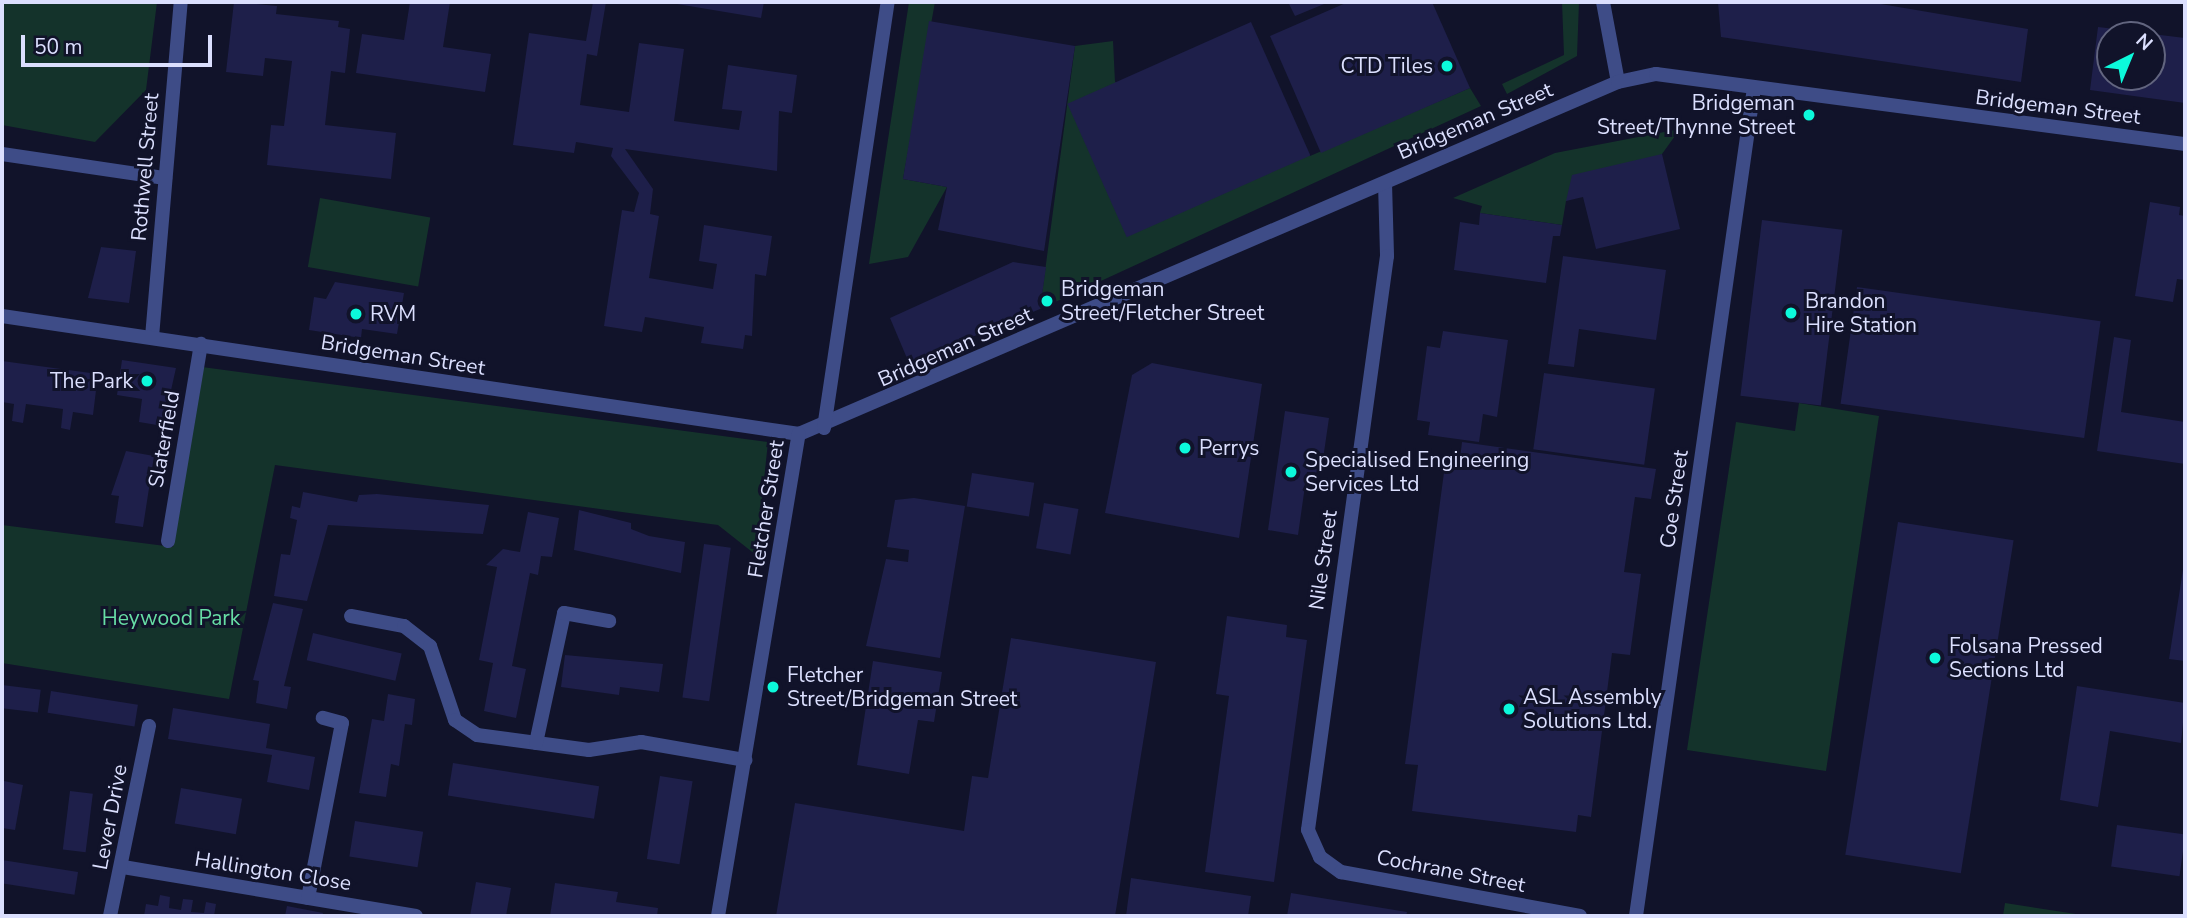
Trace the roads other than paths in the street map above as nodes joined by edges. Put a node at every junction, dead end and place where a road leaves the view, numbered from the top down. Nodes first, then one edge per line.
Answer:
1 (181, 2) edge
2 (888, 2) edge
3 (1603, 2) edge
4 (1618, 82) junction
5 (1754, 88) junction
6 (2185, 144) edge
7 (2, 154) edge
8 (165, 178) junction
9 (1385, 183) junction
10 (2, 316) edge
11 (152, 337) junction
12 (201, 344) junction
13 (824, 428) junction
14 (799, 434) junction
15 (168, 541) dead end
16 (351, 616) dead end
17 (609, 621) dead end
18 (323, 718) dead end
19 (149, 726) dead end
20 (536, 743) junction
21 (745, 760) junction
22 (1320, 857) joint
23 (123, 867) junction
24 (308, 898) junction
25 (110, 916) edge
26 (416, 916) edge
27 (718, 916) edge
28 (1580, 916) edge
29 (1636, 916) edge

1 - 8 street, Rothwell Street
2 - 13 street
3 - 4 street
4 - 5 street, Bridgeman Street
4 - 9 street, Bridgeman Street
5 - 6 street, Bridgeman Street
5 - 29 street, Coe Street
7 - 8 street
8 - 11 street, Rothwell Street
9 - 13 street, Bridgeman Street
9 - 22 street, Nile Street
10 - 11 street, Bridgeman Street
11 - 12 street, Bridgeman Street
12 - 14 street, Bridgeman Street
12 - 15 street, Slaterfield
13 - 14 street, Fletcher Street
14 - 21 street, Fletcher Street
16 - 20 street
17 - 20 street
18 - 24 street
19 - 23 street, Lever Drive
20 - 21 street
21 - 27 street, Fletcher Street
22 - 28 street, Cochrane Street
23 - 24 street, Hallington Close
23 - 25 street, Lever Drive
24 - 26 street, Hallington Close

